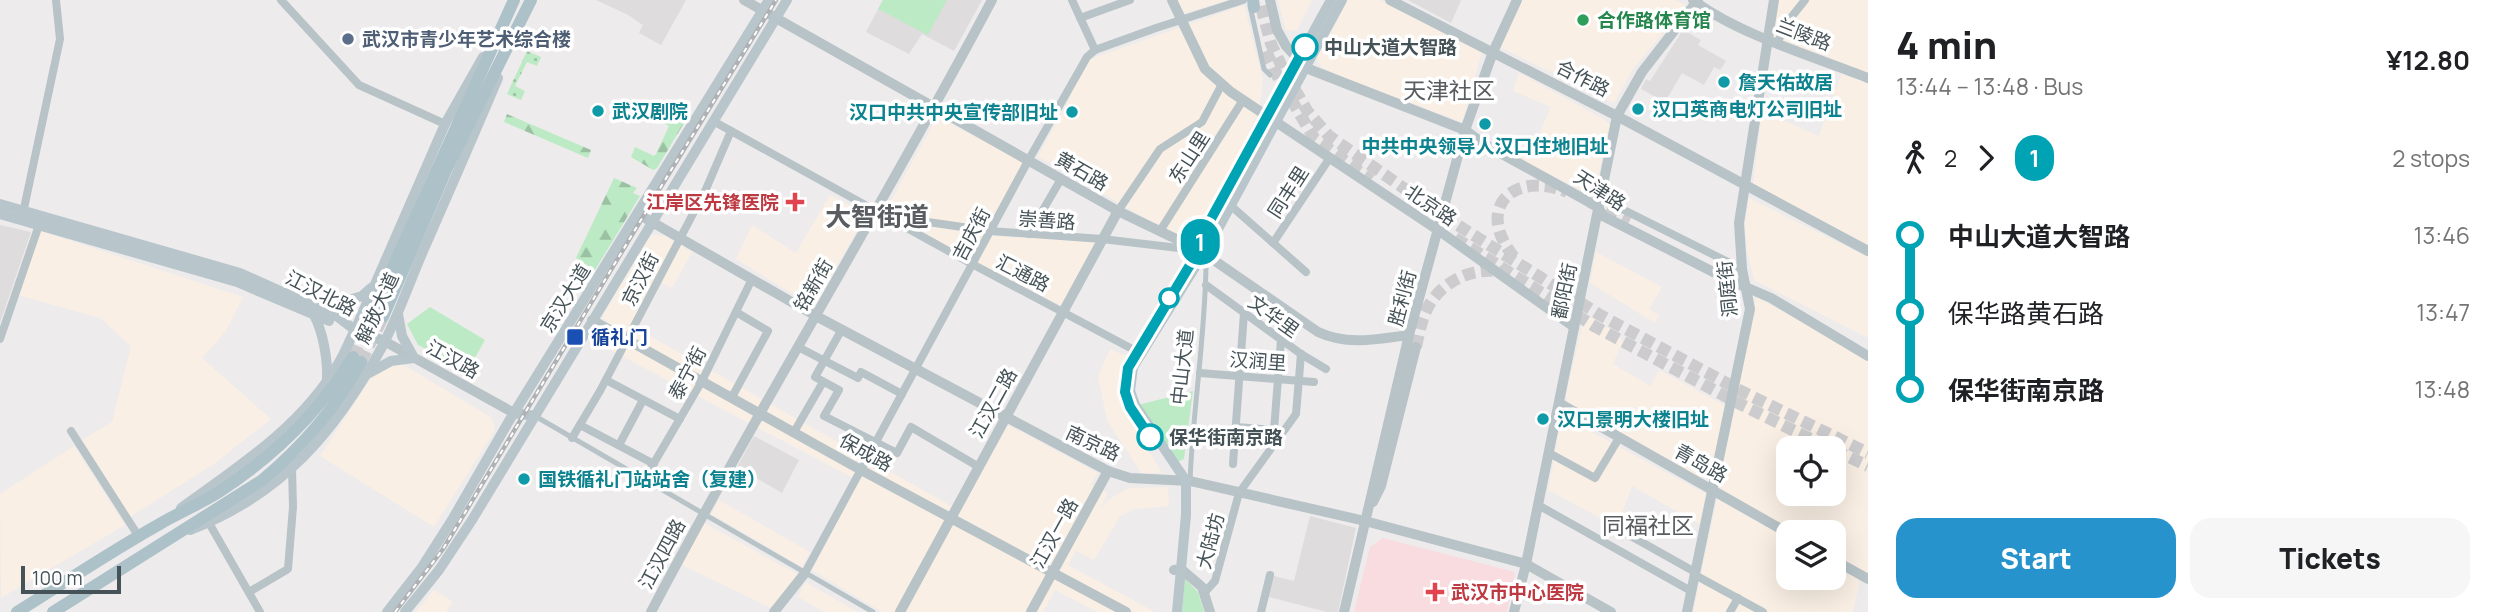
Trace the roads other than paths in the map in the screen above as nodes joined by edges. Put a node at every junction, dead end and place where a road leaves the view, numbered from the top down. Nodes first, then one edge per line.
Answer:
1 (56, 0) edge
2 (281, 0) edge
3 (531, 0) edge
4 (744, 0) edge
5 (769, 0) edge
6 (787, 0) edge
7 (992, 0) edge
8 (1072, 0) edge
9 (1130, 0) edge
10 (1172, 0) edge
11 (1331, 0) edge
12 (1342, 0) edge
13 (1390, 0) edge
14 (1517, 0) edge
15 (1774, 0) edge
16 (1805, 0) edge
17 (1695, 1) edge
18 (1255, 2) edge
19 (513, 3) edge
20 (763, 11) junction
21 (776, 17) junction
22 (1080, 18) junction
23 (1180, 20) junction
24 (522, 21) junction
25 (1772, 40) junction
26 (1095, 50) junction
27 (1493, 52) junction
28 (1302, 63) junction
29 (1270, 75) dead end
30 (1868, 78) edge
31 (1222, 84) junction
32 (1243, 100) junction
33 (935, 108) junction
34 (1266, 115) junction
35 (1617, 116) junction
36 (713, 121) junction
37 (445, 124) junction
38 (1275, 124) junction
39 (1465, 130) junction
40 (731, 131) junction
41 (1329, 159) junction
42 (1028, 161) junction
43 (1061, 179) junction
44 (1745, 187) junction
45 (1599, 202) junction
46 (0, 204) edge
47 (1230, 205) junction
48 (876, 211) junction
49 (1118, 211) junction
50 (0, 214) edge
51 (638, 214) junction
52 (22, 215) junction
53 (652, 221) junction
54 (894, 221) junction
55 (1629, 222) tunnel mouth
56 (39, 225) junction
57 (1438, 230) junction
58 (990, 231) junction
59 (1160, 231) junction
60 (1029, 234) junction
61 (680, 237) junction
62 (1102, 239) junction
63 (1273, 243) junction
64 (1868, 251) edge
65 (1205, 254) junction
66 (972, 264) junction
67 (1742, 269) junction
68 (1306, 272) dead end
69 (752, 279) junction
70 (1206, 285) junction
71 (373, 286) junction
72 (1747, 287) junction
73 (399, 308) junction
74 (317, 312) junction
75 (736, 312) junction
76 (1063, 312) junction
77 (1244, 313) junction
78 (816, 316) junction
79 (592, 320) junction
80 (1574, 327) junction
81 (842, 329) junction
82 (355, 330) junction
83 (1409, 335) junction
84 (0, 339) edge
85 (627, 340) junction
86 (1281, 340) junction
87 (384, 341) junction
88 (798, 347) junction
89 (1416, 347) tunnel mouth
90 (1136, 351) junction
91 (1301, 354) junction
92 (1868, 356) edge
93 (414, 358) junction
94 (824, 362) junction
95 (916, 367) junction
96 (1326, 369) dead end
97 (1200, 373) dead end
98 (1240, 375) junction
99 (364, 377) junction
100 (1278, 379) junction
101 (606, 380) junction
102 (1298, 380) junction
103 (327, 381) junction
104 (702, 381) junction
105 (823, 382) junction
106 (1314, 382) dead end
107 (902, 394) junction
108 (732, 397) junction
109 (643, 400) junction
110 (1559, 403) junction
111 (514, 412) junction
112 (761, 413) junction
113 (535, 416) junction
114 (1006, 417) junction
115 (680, 419) junction
116 (580, 425) junction
117 (1236, 427) junction
118 (71, 431) dead end
119 (794, 432) junction
120 (572, 438) junction
121 (1619, 438) junction
122 (876, 443) junction
123 (619, 445) junction
124 (1549, 453) junction
125 (654, 464) junction
126 (1233, 464) dead end
127 (979, 467) junction
128 (292, 468) junction
129 (861, 470) junction
130 (1108, 471) junction
131 (644, 480) junction
132 (1186, 481) junction
133 (1713, 489) junction
134 (1239, 493) junction
135 (1538, 505) junction
136 (1369, 508) junction
137 (704, 512) junction
138 (951, 518) junction
139 (1365, 521) junction
140 (209, 523) junction
141 (157, 525) junction
142 (1776, 526) edge
143 (1620, 530) dead end
144 (175, 536) junction
145 (139, 537) junction
146 (1526, 564) junction
147 (1846, 567) edge
148 (1178, 569) junction
149 (805, 573) junction
150 (1052, 573) junction
151 (1695, 573) junction
152 (1270, 575) dead end
153 (1868, 579) edge
154 (1691, 591) junction
155 (249, 592) junction
156 (1204, 593) junction
157 (1738, 598) junction
158 (17, 612) edge
159 (53, 612) edge
160 (260, 612) edge
161 (387, 612) edge
162 (405, 612) edge
163 (651, 612) edge
164 (774, 612) edge
165 (873, 612) edge
166 (900, 612) edge
167 (1031, 612) edge
168 (1126, 612) edge
169 (1171, 612) edge
170 (1177, 612) edge
171 (1210, 612) edge
172 (1261, 612) edge
173 (1344, 612) edge
174 (1514, 612) edge
175 (1611, 612) edge
176 (1687, 612) edge
177 (1730, 612) edge
178 (1763, 612) edge

1 - 52 street
2 - 37 street
3 - 24 main road, 解放大道
4 - 20 street, 黄石路
5 - 20 main road, 京汉大道
6 - 21 main road, 京汉大道
7 - 33 street, 铭新街
8 - 22 street
9 - 22 street
10 - 23 street, 北京路
11 - 28 main road, 中山大道
12 - 28 main road, 中山大道
13 - 27 street, 合作路
14 - 27 street, 胜利街
15 - 25 street, 洞庭街
16 - 25 street
17 - 25 street, 兰陵路
17 - 35 street, 鄱阳街
18 - 23 street
18 - 28 street
18 - 29 street
19 - 24 main road, 解放大道
19 - 37 main road, 解放大道
20 - 21 street, 黄石路
20 - 51 main road, 京汉大道
21 - 33 street, 黄石路
21 - 36 main road, 京汉大道
22 - 26 street
23 - 26 street
23 - 31 street, 北京路
24 - 73 main road, 解放大道
25 - 30 street, 兰陵路
25 - 44 street, 洞庭街
26 - 42 street, 吉庆街
27 - 35 street, 合作路
27 - 39 street, 胜利街
28 - 34 main road, 中山大道
28 - 38 main road, 中山大道
28 - 39 street, 天津路
31 - 32 street, 北京路
31 - 49 street
32 - 34 street, 北京路
32 - 59 street, 东山里
33 - 42 street, 黄石路
33 - 48 street, 铭新街
34 - 38 street, 北京路
34 - 65 main road, 中山大道
35 - 44 street, 合作路
35 - 45 street, 鄱阳街
36 - 40 street, 汇通路
36 - 53 main road, 京汉大道
37 - 71 main road, 解放大道
38 - 41 street, 北京路
38 - 47 main road, 中山大道
39 - 45 street, 天津路
39 - 57 street, 胜利街
40 - 48 street, 汇通路
40 - 61 street, 京汉街
41 - 57 street, 北京路
41 - 63 street, 同丰里
42 - 43 street, 黄石路
42 - 58 street, 吉庆街
43 - 49 street, 黄石路
43 - 60 street
44 - 64 street, 合作路
44 - 67 street, 洞庭街
45 - 67 street
45 - 72 street, 天津路
45 - 80 street, 鄱阳街
46 - 52 main road, 江汉北路
47 - 63 street
47 - 65 main road, 中山大道
48 - 54 street, 汇通路
48 - 78 street, 铭新街
49 - 59 street, 黄石路
49 - 62 street, 江汉二路
50 - 52 main road, 江汉北路
51 - 53 street, 南京路
51 - 111 main road, 京汉大道
52 - 56 main road, 江汉北路
52 - 74 main road, 江汉北路
53 - 61 street, 南京路
53 - 79 main road, 京汉大道
54 - 58 street, 崇善路
54 - 66 street, 汇通路
55 - 72 street
56 - 74 main road, 江汉北路
56 - 84 street
57 - 80 street, 北京路
57 - 83 street, 胜利街
58 - 60 street, 崇善路
58 - 66 street, 吉庆街
59 - 65 street, 黄石路
60 - 62 street, 崇善路
61 - 69 street, 南京路
61 - 85 street, 京汉街
62 - 65 street, 崇善路
62 - 76 street, 江汉二路
63 - 68 street
65 - 70 street, 中山大道
65 - 83 street, 黄石路
65 - 90 main road
65 - 132 main road
66 - 76 street, 汇通路
66 - 95 street, 吉庆街
67 - 72 street, 洞庭街
69 - 75 street, 泰宁街
69 - 78 street, 南京路
70 - 77 street, 文华里
70 - 132 street, 中山大道
71 - 74 main road
71 - 82 main road, 解放大道
72 - 92 street, 天津路
72 - 133 street, 洞庭街
73 - 87 main road, 解放大道
73 - 93 main road
74 - 82 main road, 江汉北路
74 - 103 main road
75 - 104 street, 泰宁街
75 - 108 street
76 - 90 street, 汇通路
76 - 114 street, 江汉二路
77 - 86 street, 文华里
77 - 98 street
78 - 81 street, 南京路
78 - 88 street, 铭新街
79 - 85 street, 保成路
79 - 113 main road, 京汉大道
80 - 110 street, 鄱阳街
81 - 94 street
81 - 95 street, 南京路
82 - 87 street, 江汉路
82 - 103 main road, 解放大道
83 - 136 street, 胜利街
85 - 101 street, 京汉街
85 - 104 street, 保成路
86 - 91 street, 文华里
86 - 100 street
87 - 93 street, 江汉路
87 - 99 main road, 解放大道
88 - 94 street
88 - 112 street, 铭新街
89 - 136 street
90 - 132 main road
91 - 96 street, 文华里
91 - 102 street
93 - 99 main road
93 - 111 street, 江汉路
94 - 105 street
94 - 107 street
95 - 107 street, 吉庆街
95 - 114 street, 南京路
97 - 98 street, 汉润里
98 - 100 street, 汉润里
98 - 117 street
99 - 128 main road, 解放大道
100 - 102 street, 汉润里
100 - 117 street
101 - 109 street
101 - 116 street, 京汉街
102 - 106 street, 汉润里
102 - 134 street
103 - 141 main road, 解放大道
104 - 108 street, 保成路
104 - 115 street, 泰宁街
105 - 119 street
105 - 122 street
107 - 122 street, 吉庆街
108 - 112 street, 保成路
109 - 115 street
109 - 123 street
110 - 121 street, 青岛路
110 - 124 street, 鄱阳街
111 - 113 street, 江汉路
111 - 161 main road, 京汉大道
112 - 119 street, 保成路
112 - 137 street, 铭新街
113 - 120 street
113 - 162 main road, 京汉大道
114 - 127 street, 江汉二路
114 - 130 street, 南京路
115 - 125 street, 泰宁街
116 - 120 street, 京汉街
116 - 123 street
117 - 126 street
118 - 145 street
119 - 129 street, 保成路
120 - 131 street
121 - 124 street
121 - 133 street, 青岛路
122 - 127 street
122 - 129 street, 吉庆街
123 - 125 street
124 - 135 street, 鄱阳街
125 - 131 street, 泰宁街
127 - 138 street, 江汉二路
128 - 140 main road, 解放大道
128 - 155 street
129 - 138 street, 保成路
129 - 149 street, 吉庆街
130 - 132 street, 南京路
130 - 150 street, 江汉一路
131 - 137 street
132 - 134 street, 南京路
132 - 148 main road, 中山大道
133 - 142 street, 青岛路
133 - 151 street, 洞庭街
134 - 139 street, 南京路
134 - 156 street, 大陆坊
135 - 146 street, 鄱阳街
135 - 154 street
136 - 139 street, 胜利街
137 - 149 street
137 - 163 street, 江汉四路
138 - 150 street, 保成路
138 - 166 street, 江汉二路
139 - 146 street, 南京路
139 - 173 street, 胜利街
140 - 144 main road, 解放大道
140 - 155 street
141 - 144 main road, 解放大道
141 - 145 main road, 解放大道
143 - 151 street
144 - 159 main road, 解放大道
145 - 158 main road, 解放大道
146 - 174 street, 鄱阳街
146 - 175 street, 南京路
147 - 153 street
148 - 156 street
148 - 169 main road, 中山大道
148 - 170 main road, 中山大道
149 - 164 street
149 - 165 street
150 - 167 street, 江汉一路
150 - 168 street, 保成路
151 - 154 street, 洞庭街
151 - 157 street
152 - 172 street
154 - 176 street, 洞庭街
155 - 160 street
156 - 171 street
157 - 177 street
157 - 178 street

